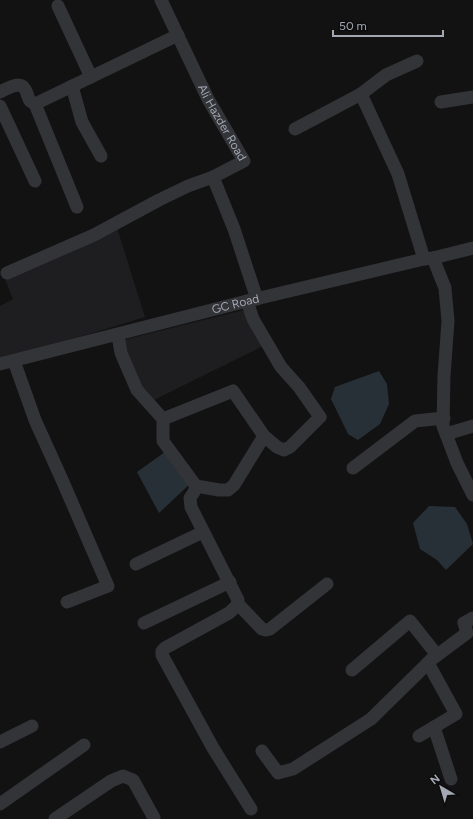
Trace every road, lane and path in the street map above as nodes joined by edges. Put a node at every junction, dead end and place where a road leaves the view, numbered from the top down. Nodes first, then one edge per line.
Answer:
1 (165, 1) edge
2 (58, 6) dead end
3 (178, 35) junction
4 (417, 61) dead end
5 (91, 77) junction
6 (72, 86) junction
7 (0, 92) edge
8 (361, 94) junction
9 (473, 97) edge
10 (441, 102) dead end
11 (35, 104) junction
12 (0, 106) edge
13 (295, 129) dead end
14 (101, 156) dead end
15 (213, 177) junction
16 (35, 182) dead end
17 (77, 207) dead end
18 (473, 248) edge
19 (428, 258) junction
20 (7, 273) dead end
21 (252, 300) junction
22 (118, 335) junction
23 (14, 361) junction
24 (0, 364) edge
25 (444, 418) junction
26 (163, 419) junction
27 (473, 426) edge
28 (446, 434) junction
29 (264, 436) junction
30 (352, 468) dead end
31 (196, 486) junction
32 (472, 490) edge
33 (204, 532) junction
34 (136, 564) dead end
35 (230, 582) junction
36 (327, 584) dead end
37 (67, 602) dead end
38 (238, 604) junction
39 (473, 618) edge
40 (144, 623) dead end
41 (432, 659) junction
42 (352, 670) dead end
43 (32, 726) dead end
44 (434, 727) junction
45 (419, 736) dead end
46 (0, 742) edge
47 (84, 745) dead end
48 (262, 751) dead end
49 (451, 779) dead end
50 (0, 804) edge
51 (251, 809) dead end
52 (154, 818) edge
53 (55, 819) edge

1 - 3 street, Ali Hazder Road
2 - 5 street
3 - 5 street
3 - 15 street, Ali Hazder Road
4 - 8 street
5 - 6 street
6 - 11 street
6 - 14 street
7 - 11 street
8 - 13 street
8 - 19 street
9 - 10 street
11 - 17 street
12 - 16 street
15 - 20 street
15 - 21 street
18 - 19 street, GC Road
19 - 21 street, GC Road
19 - 25 street
21 - 22 street, GC Road
21 - 29 street
22 - 23 street, GC Road
22 - 26 street
23 - 24 street, GC Road
23 - 37 street
25 - 28 street
25 - 30 street
26 - 29 street
26 - 31 street
27 - 28 street
28 - 32 street
29 - 31 street
31 - 33 street
33 - 34 street
33 - 35 street
35 - 38 street
35 - 40 street
36 - 38 street
38 - 51 street
39 - 41 street
41 - 42 street
41 - 44 street
41 - 48 street
43 - 46 street
44 - 45 street
44 - 49 street
47 - 50 street
52 - 53 street

